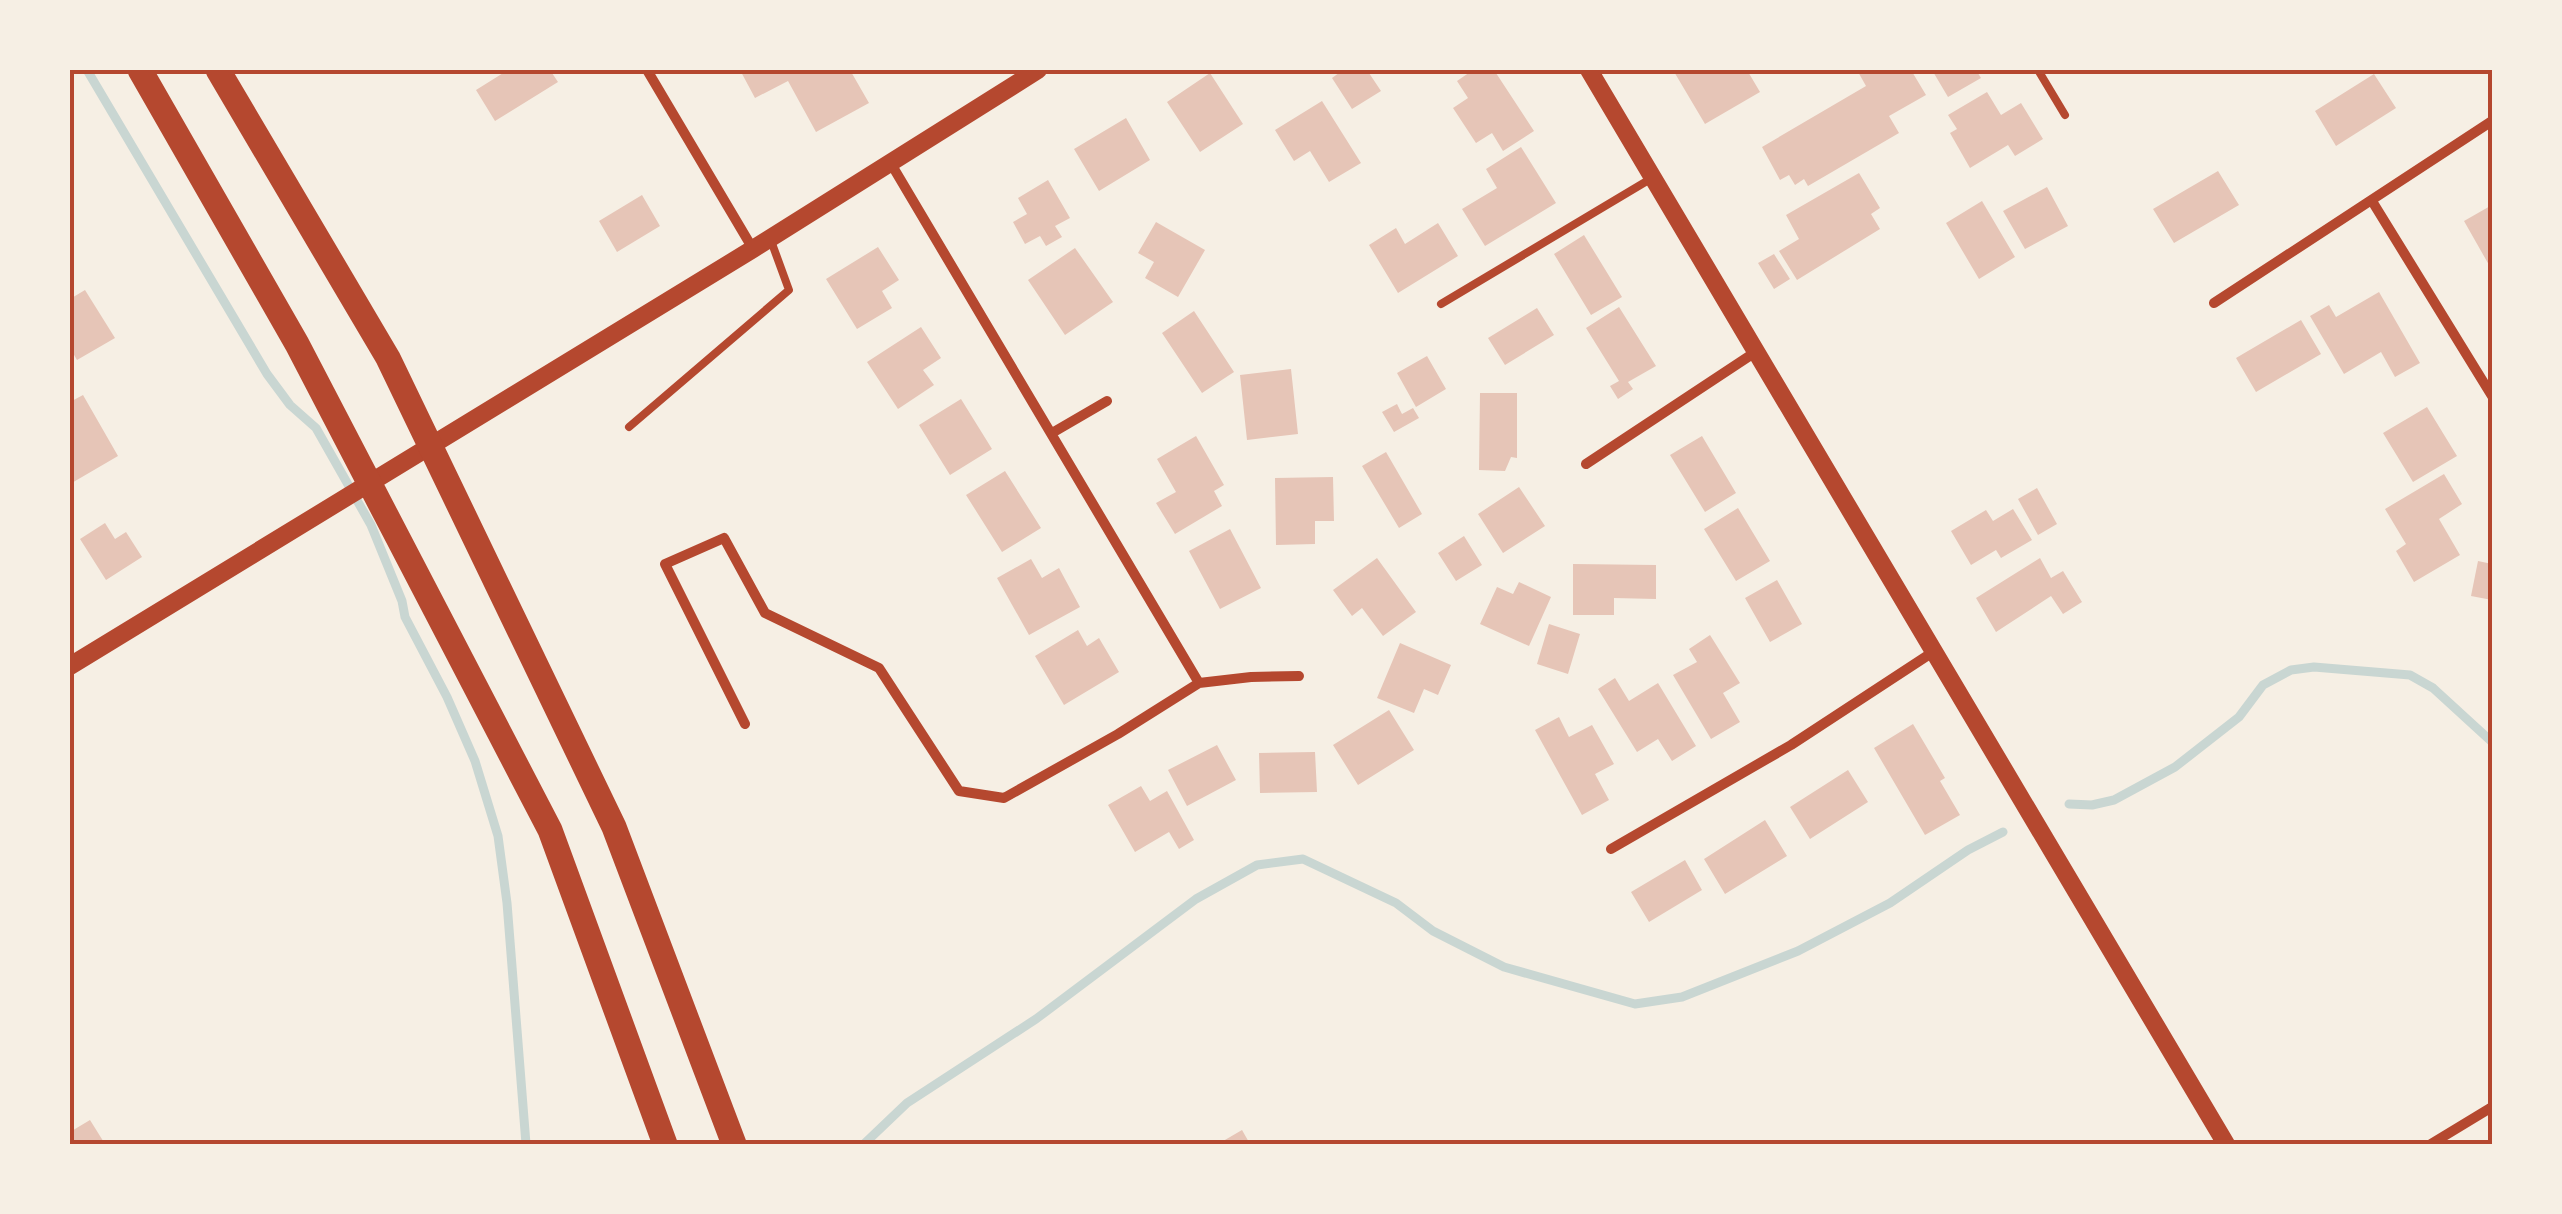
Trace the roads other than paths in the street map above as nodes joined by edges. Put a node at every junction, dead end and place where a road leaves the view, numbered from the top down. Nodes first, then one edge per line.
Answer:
1 (140, 70) edge
2 (218, 70) edge
3 (647, 70) edge
4 (1038, 70) edge
5 (1589, 70) edge
6 (2038, 70) edge
7 (2065, 115) dead end
8 (2492, 121) edge
9 (890, 162) junction
10 (1652, 178) junction
11 (2372, 201) junction
12 (770, 238) junction
13 (753, 249) junction
14 (2214, 302) dead end
15 (1441, 304) dead end
16 (1754, 353) junction
17 (2492, 396) edge
18 (1106, 401) dead end
19 (629, 426) dead end
20 (1052, 433) junction
21 (1586, 464) dead end
22 (1933, 652) junction
23 (70, 666) edge
24 (1300, 676) dead end
25 (1199, 683) junction
26 (744, 724) dead end
27 (1611, 849) dead end
28 (2492, 1107) edge
29 (664, 1144) edge
30 (734, 1144) edge
31 (2226, 1144) edge
32 (2431, 1144) edge

1 - 29 highway
2 - 30 highway
3 - 13 street
4 - 9 street
5 - 10 street
6 - 7 lane
8 - 11 street
9 - 12 street
9 - 20 street
10 - 15 lane
10 - 16 street
11 - 14 street
11 - 17 street
12 - 13 street
12 - 19 lane
13 - 23 street
16 - 21 street
16 - 22 street
18 - 20 street
20 - 25 street
22 - 27 street
22 - 31 street
24 - 25 street
25 - 26 street
28 - 32 street

